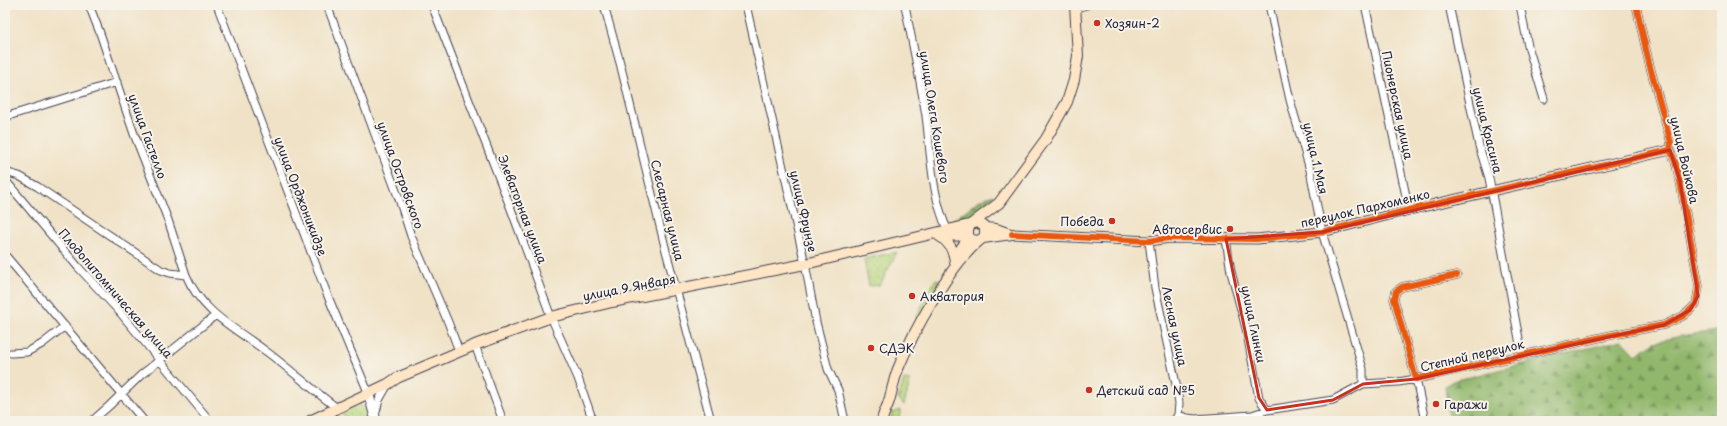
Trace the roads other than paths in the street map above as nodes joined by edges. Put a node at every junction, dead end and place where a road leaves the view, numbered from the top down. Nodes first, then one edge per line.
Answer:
1 (89, 5) edge
2 (217, 5) edge
3 (327, 5) edge
4 (432, 5) edge
5 (604, 5) edge
6 (746, 5) edge
7 (905, 5) edge
8 (1087, 5) edge
9 (1269, 5) edge
10 (1367, 5) edge
11 (1448, 5) edge
12 (1520, 5) edge
13 (1636, 5) edge
14 (1075, 7) edge
15 (117, 82) junction
16 (1544, 99) dead end
17 (5, 117) edge
18 (1670, 150) junction
19 (5, 172) edge
20 (5, 180) edge
21 (1491, 190) junction
22 (999, 203) junction
23 (1409, 210) junction
24 (972, 224) junction
25 (985, 228) junction
26 (948, 231) junction
27 (1322, 232) junction
28 (1012, 234) junction
29 (934, 236) junction
30 (969, 237) junction
31 (1226, 239) junction
32 (981, 240) junction
33 (1149, 241) junction
34 (5, 255) edge
35 (955, 262) junction
36 (805, 264) junction
37 (950, 272) junction
38 (186, 275) junction
39 (1457, 275) dead end
40 (677, 290) junction
41 (216, 315) junction
42 (1682, 316) joint
43 (551, 317) junction
44 (65, 326) junction
45 (475, 345) junction
46 (459, 352) junction
47 (11, 353) dead end
48 (1522, 355) junction
49 (160, 360) junction
50 (1416, 379) junction
51 (388, 384) junction
52 (1363, 384) junction
53 (368, 392) junction
54 (122, 394) junction
55 (337, 408) junction
56 (1267, 410) junction
57 (321, 416) junction
58 (1176, 418) edge
59 (374, 419) edge
60 (92, 421) edge
61 (144, 421) edge
62 (210, 421) edge
63 (310, 421) edge
64 (342, 421) edge
65 (503, 421) edge
66 (594, 421) edge
67 (711, 421) edge
68 (845, 421) edge
69 (882, 421) edge
70 (1425, 421) edge

1 - 15 street, улица Гастелло
2 - 53 street, улица Орджоникидзе
3 - 46 street, улица Островского
4 - 43 street, Элеваторная улица
5 - 40 street, Слесарная улица
6 - 36 street, улица Фрунзе
7 - 26 street, улица Олега Кошевого
8 - 14 street
9 - 27 street, улица 1 Мая
10 - 23 street, Пионерская улица
11 - 21 street, улица Красина
12 - 16 street
13 - 18 street, улица Войкова
14 - 22 main road
15 - 17 street
15 - 38 street, улица Гастелло
18 - 21 street, переулок Пархоменко
18 - 42 street, улица Войкова
19 - 38 street
20 - 49 street, Плодопитомническая улица
21 - 23 street, переулок Пархоменко
21 - 48 street, улица Красина
22 - 24 main road
22 - 25 main road
23 - 27 street, переулок Пархоменко
24 - 25 main road
24 - 26 main road, улица 9 Января
24 - 30 main road
25 - 28 main road, переулок Пархоменко
25 - 32 main road
26 - 29 main road, улица 9 Января
27 - 31 street, переулок Пархоменко
27 - 52 street, улица 1 Мая
28 - 32 main road
28 - 33 street, переулок Пархоменко
29 - 30 main road
29 - 35 main road
29 - 36 main road, улица 9 Января
30 - 32 main road
30 - 35 main road
31 - 33 street, переулок Пархоменко
31 - 56 street, улица Глинки
32 - 37 main road
33 - 58 street, Лесная улица
34 - 44 street
35 - 37 main road
36 - 40 main road, улица 9 Января
36 - 68 street, улица Фрунзе
37 - 69 main road
38 - 41 street, улица Гастелло
39 - 50 street, Степной переулок
40 - 43 main road, улица 9 Января
40 - 67 street, Слесарная улица
41 - 49 street
41 - 55 street, улица Гастелло
42 - 48 street, Степной переулок
43 - 45 main road, улица 9 Января
43 - 66 street, Элеваторная улица
44 - 47 street
44 - 54 street
45 - 46 main road, улица 9 Января
45 - 65 street
46 - 51 main road, улица 9 Января
48 - 50 street, Степной переулок
49 - 54 street
49 - 62 street, Плодопитомническая улица
50 - 52 street, Степной переулок
50 - 70 street, Степной переулок
51 - 53 main road, улица 9 Января
51 - 59 street
52 - 56 street, Степной переулок
53 - 55 main road, улица 9 Января
53 - 59 street
54 - 60 street
54 - 61 street
55 - 57 main road, улица 9 Января
56 - 58 street, Степной переулок
57 - 63 main road, улица 9 Января
57 - 64 street

